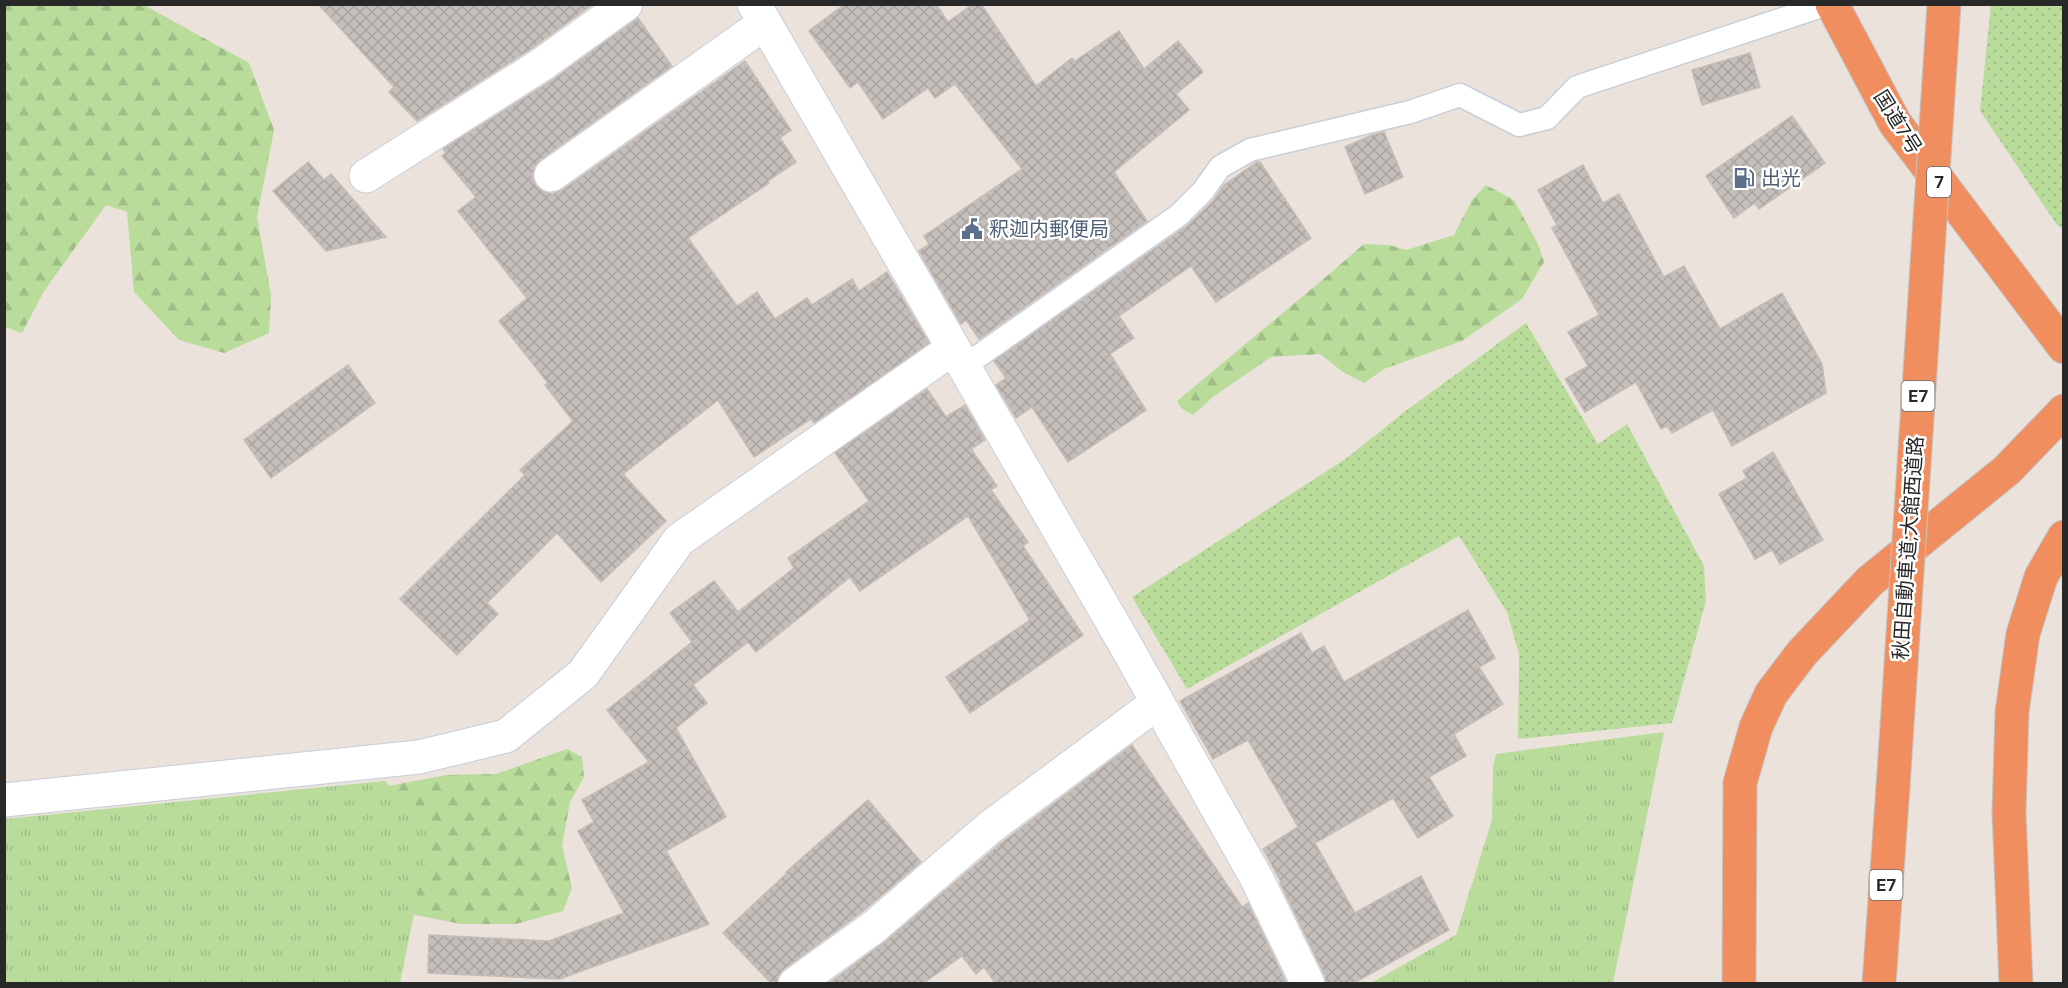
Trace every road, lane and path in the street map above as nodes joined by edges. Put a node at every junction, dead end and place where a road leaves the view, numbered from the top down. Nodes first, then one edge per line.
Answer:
1 (626, 4) edge
2 (1830, 4) edge
3 (1944, 4) edge
4 (759, 14) edge
5 (551, 175) dead end
6 (366, 176) dead end
7 (2064, 347) edge
8 (958, 358) junction
9 (2064, 411) edge
10 (2064, 537) edge
11 (1157, 703) junction
12 (4, 800) edge
13 (795, 984) edge
14 (1308, 984) edge
15 (1739, 984) edge
16 (1879, 984) edge
17 (2016, 984) edge

1 - 6 street
2 - 7 highway, 国道7号 / 7
2 - 8 lane
3 - 16 highway, 秋田自動車道;大館西道路 / E7, bridge
4 - 5 street
4 - 8 street
8 - 11 street
8 - 12 street
9 - 15 highway
10 - 17 highway
11 - 13 street
11 - 14 street

